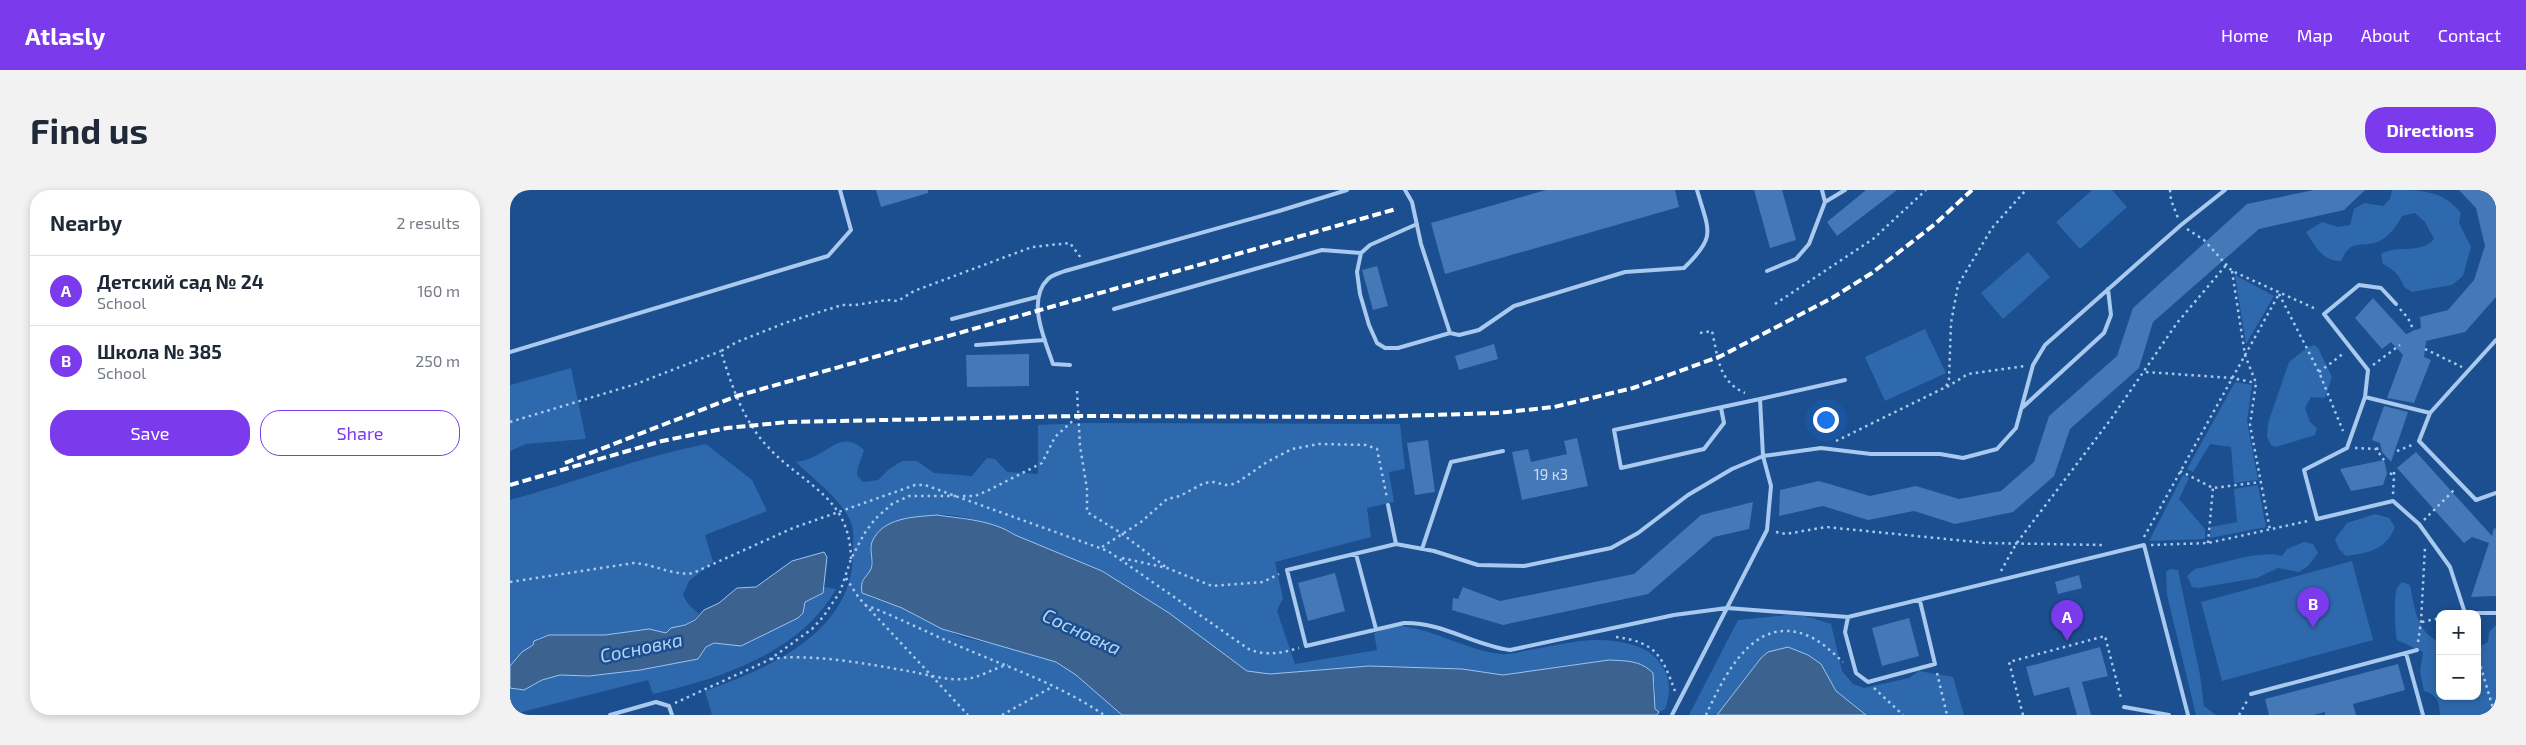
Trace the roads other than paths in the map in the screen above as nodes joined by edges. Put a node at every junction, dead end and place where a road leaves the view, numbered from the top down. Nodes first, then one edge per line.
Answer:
1 (840, 190) edge
2 (1346, 190) edge
3 (1405, 190) edge
4 (1697, 190) edge
5 (1822, 190) edge
6 (1845, 190) edge
7 (2225, 190) edge
8 (1825, 202) junction
9 (1417, 224) junction
10 (1361, 253) junction
11 (1767, 271) dead end
12 (2108, 289) junction
13 (1037, 297) junction
14 (2396, 304) dead end
15 (1114, 309) dead end
16 (952, 319) dead end
17 (1450, 333) junction
18 (1046, 340) junction
19 (2496, 340) edge
20 (976, 345) dead end
21 (510, 352) edge
22 (1070, 365) dead end
23 (1845, 380) dead end
24 (2365, 397) junction
25 (1760, 399) junction
26 (2023, 406) junction
27 (1721, 408) junction
28 (2430, 413) junction
29 (1503, 451) dead end
30 (1763, 456) junction
31 (2496, 493) edge
32 (1388, 505) road end
33 (1396, 544) junction
34 (1422, 549) junction
35 (1356, 554) junction
36 (1920, 601) junction
37 (1727, 608) junction
38 (2496, 613) edge
39 (1848, 617) junction
40 (1376, 629) junction
41 (2417, 650) road end
42 (2406, 653) junction
43 (2251, 694) road end
44 (2124, 707) road end
45 (610, 715) edge
46 (672, 715) edge
47 (1672, 715) edge
48 (2169, 715) edge
49 (2188, 715) edge
50 (2423, 715) edge

1 - 21 lane
2 - 13 lane
3 - 9 lane
4 - 17 lane
5 - 8 lane
6 - 8 lane
7 - 12 lane
8 - 11 lane
9 - 10 lane
9 - 17 lane
10 - 15 lane
10 - 17 lane
12 - 26 lane
12 - 26 lane
13 - 16 lane
13 - 18 lane
14 - 24 lane
18 - 20 lane
18 - 22 lane
19 - 28 lane
23 - 25 lane
24 - 28 lane
24 - 38 lane
25 - 27 lane
25 - 30 lane
26 - 30 lane
27 - 27 lane
28 - 31 lane
29 - 34 lane
30 - 34 lane
30 - 37 lane
32 - 33 lane
33 - 34 lane
33 - 35 lane
35 - 40 lane
35 - 40 lane
36 - 39 lane
36 - 39 lane
36 - 49 lane
37 - 39 lane
37 - 40 lane
37 - 47 lane
41 - 42 lane
42 - 43 lane
42 - 50 lane
44 - 48 lane
45 - 46 lane

